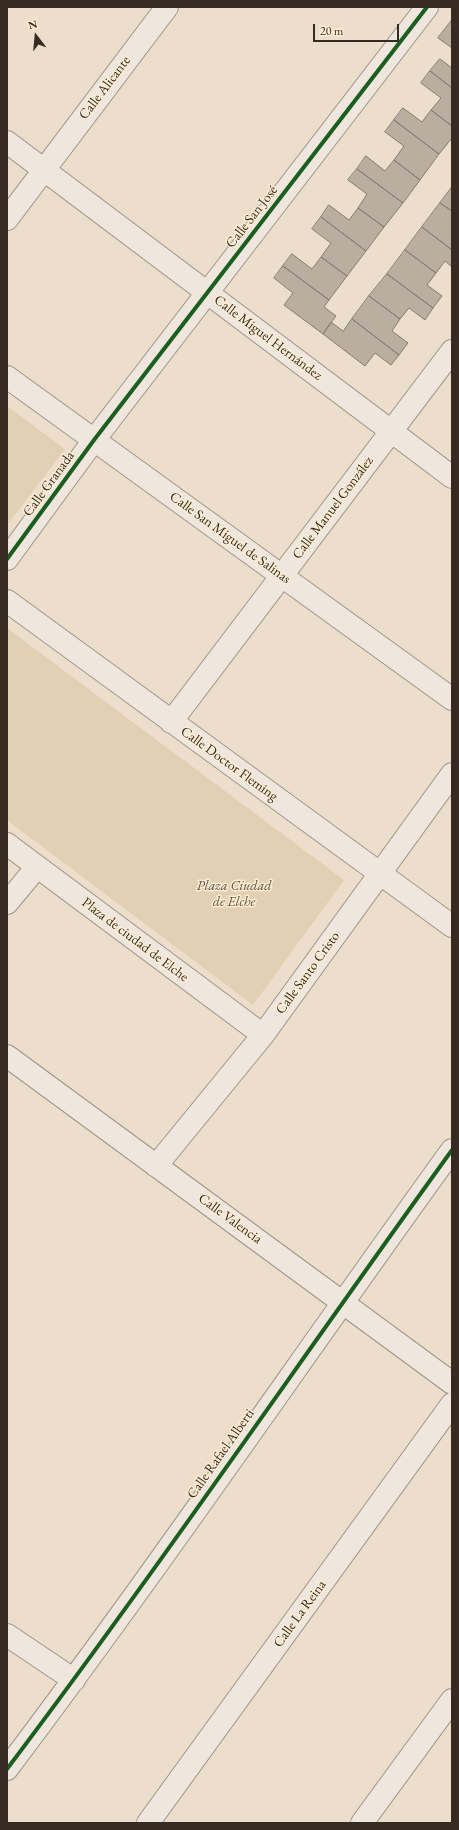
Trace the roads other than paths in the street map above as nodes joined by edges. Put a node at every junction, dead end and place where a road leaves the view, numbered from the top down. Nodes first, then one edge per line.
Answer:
1 (167, 7) edge
2 (427, 7) edge
3 (7, 142) edge
4 (43, 169) junction
5 (7, 219) edge
6 (207, 293) junction
7 (452, 351) edge
8 (7, 377) edge
9 (391, 431) junction
10 (94, 440) junction
11 (452, 477) edge
12 (7, 560) edge
13 (282, 576) junction
14 (7, 601) edge
15 (452, 699) edge
16 (172, 722) junction
17 (452, 774) edge
18 (7, 844) edge
19 (37, 867) junction
20 (379, 874) junction
21 (7, 903) edge
22 (452, 926) edge
23 (263, 1035) junction
24 (7, 1056) edge
25 (452, 1150) edge
26 (156, 1166) junction
27 (342, 1302) junction
28 (452, 1383) edge
29 (452, 1404) edge
30 (7, 1635) edge
31 (74, 1680) junction
32 (452, 1700) edge
33 (7, 1769) edge
34 (148, 1823) edge
35 (362, 1823) edge

1 - 4 street, Calle Alicante
2 - 6 street, Calle San José
3 - 4 street, Calle Miguel Hernández
4 - 5 street, Calle Alicante
4 - 6 street, Calle Miguel Hernández
6 - 9 street, Calle Miguel Hernández
6 - 10 street, Calle San José
7 - 9 street, Calle Manuel González
8 - 10 street, Calle San Miguel de Salinas
9 - 11 street, Calle Miguel Hernández
9 - 13 street, Calle Manuel González
10 - 12 street, Calle Granada
10 - 13 street, Calle San Miguel de Salinas
13 - 15 street, Calle San Miguel de Salinas
13 - 16 street, Calle Manuel González
14 - 16 street, Calle Doctor Fleming
16 - 20 street, Calle Doctor Fleming
17 - 20 street, Calle Santo Cristo
18 - 19 street, Plaza de ciudad de Elche
19 - 21 street
19 - 23 street, Plaza de ciudad de Elche
20 - 22 street, Calle Doctor Fleming
20 - 23 street, Calle Santo Cristo
23 - 26 street, Calle Santo Cristo
24 - 26 street, Calle Valencia
25 - 27 street, Calle Rafael Alberti
26 - 27 street, Calle Valencia
27 - 28 street, Calle Valencia
27 - 31 street, Calle Rafael Alberti
29 - 34 street, Calle La Reina
30 - 31 street
31 - 33 street, Calle Rafael Alberti
32 - 35 street

